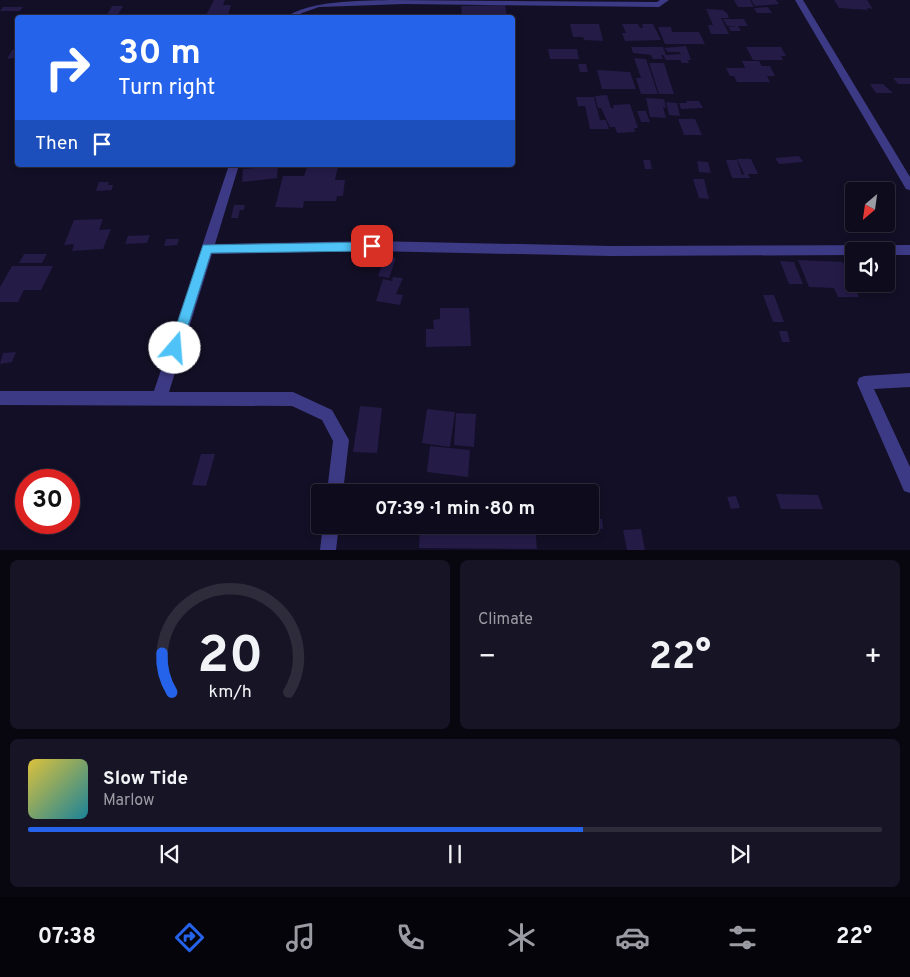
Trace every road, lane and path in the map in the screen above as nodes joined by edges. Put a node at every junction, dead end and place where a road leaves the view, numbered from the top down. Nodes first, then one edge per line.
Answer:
1 (665, 0) edge
2 (799, 0) edge
3 (404, 1) edge
4 (293, 15) edge
5 (233, 167) edge
6 (910, 186) edge
7 (207, 249) junction
8 (910, 250) edge
9 (910, 380) edge
10 (0, 398) edge
11 (159, 399) junction
12 (336, 484) edge
13 (910, 485) edge
14 (330, 534) edge
15 (328, 550) edge

1 - 3 street
2 - 6 street
3 - 4 street
5 - 7 street
7 - 8 street
7 - 11 street
9 - 13 street
10 - 11 street
11 - 12 street
14 - 15 street

